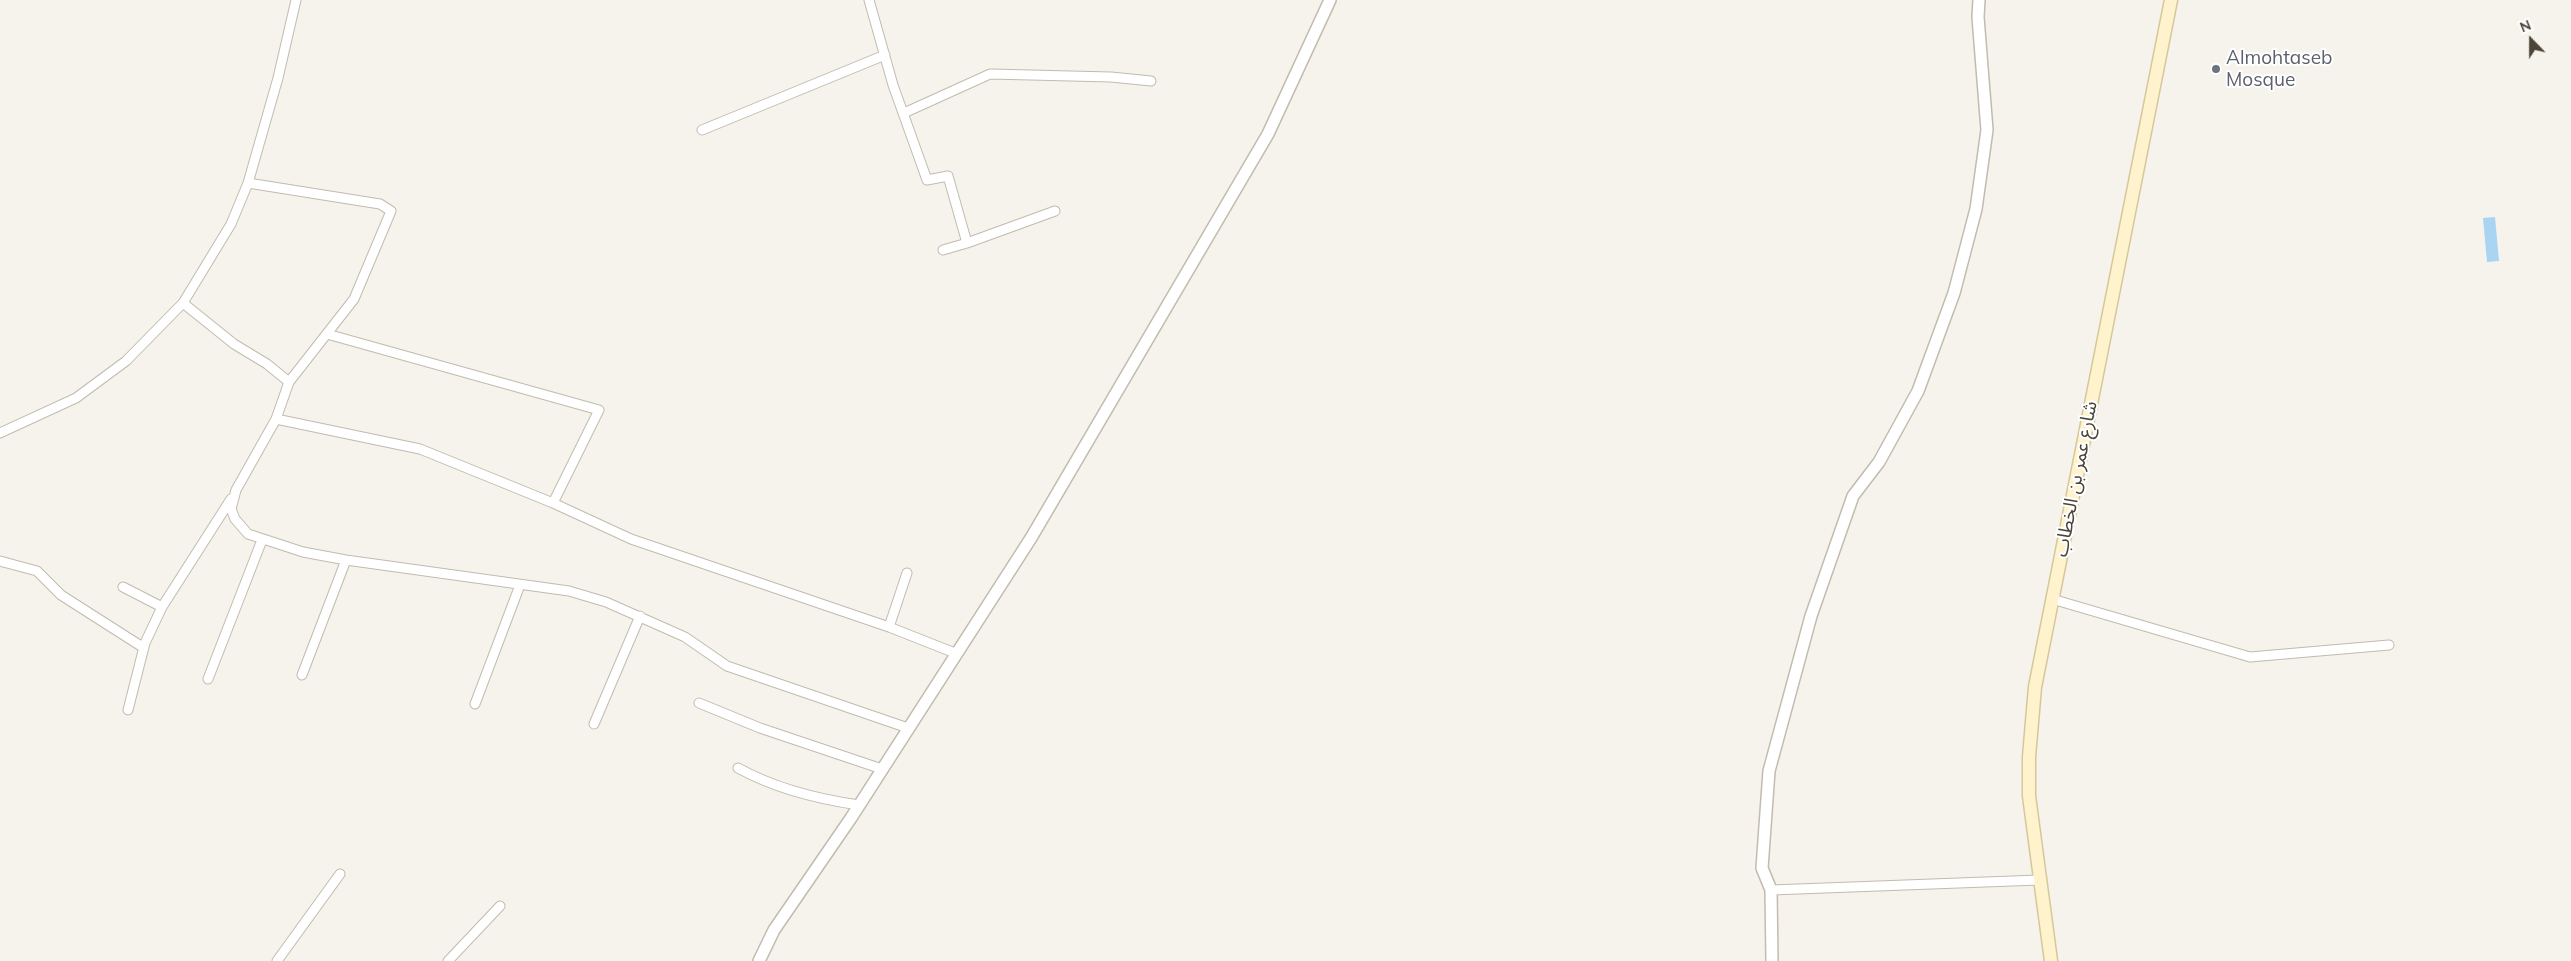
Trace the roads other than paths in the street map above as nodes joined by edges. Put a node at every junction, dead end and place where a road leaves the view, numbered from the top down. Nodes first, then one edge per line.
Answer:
1 (296, 0) edge
2 (870, 0) edge
3 (1330, 0) edge
4 (1979, 0) edge
5 (2171, 0) edge
6 (885, 55) junction
7 (1151, 81) dead end
8 (904, 113) junction
9 (702, 130) dead end
10 (248, 183) junction
11 (1055, 210) dead end
12 (967, 243) junction
13 (943, 250) dead end
14 (184, 303) junction
15 (327, 334) junction
16 (289, 382) junction
17 (276, 419) junction
18 (0, 433) edge
19 (236, 490) junction
20 (553, 503) junction
21 (262, 540) junction
22 (346, 560) junction
23 (0, 561) edge
24 (907, 573) dead end
25 (520, 585) junction
26 (123, 587) dead end
27 (2052, 599) junction
28 (162, 607) junction
29 (640, 616) junction
30 (889, 627) junction
31 (2389, 645) dead end
32 (144, 648) junction
33 (955, 653) junction
34 (302, 675) dead end
35 (208, 679) dead end
36 (699, 703) dead end
37 (475, 704) dead end
38 (128, 710) dead end
39 (594, 724) dead end
40 (908, 728) junction
41 (738, 768) dead end
42 (882, 768) junction
43 (859, 805) junction
44 (340, 874) dead end
45 (2039, 880) junction
46 (1771, 890) junction
47 (500, 906) dead end
48 (277, 961) edge
49 (448, 961) edge
50 (759, 961) edge
51 (1772, 961) edge
52 (2051, 961) edge

1 - 10 street
2 - 6 street
3 - 33 street
4 - 46 street
5 - 27 main road, شارع عمر بن الخطاب
6 - 8 street
6 - 9 street
7 - 8 street
8 - 12 street
10 - 14 street
10 - 15 street
11 - 12 street
12 - 13 street
14 - 16 street
14 - 18 street
15 - 16 street
15 - 20 street
16 - 17 street
17 - 19 street
17 - 20 street
19 - 21 street
19 - 28 street
20 - 30 street
21 - 22 street
21 - 35 street
22 - 25 street
22 - 34 street
23 - 32 street
24 - 30 street
25 - 29 street
25 - 37 street
26 - 28 street
27 - 31 street
27 - 45 main road, شارع عمر بن الخطاب
28 - 32 street
29 - 39 street
29 - 40 street
30 - 33 street
32 - 38 street
33 - 40 street
36 - 42 street
40 - 42 street
41 - 43 street
42 - 43 street
43 - 50 street
44 - 48 street
45 - 46 street
45 - 52 main road, شارع عمر بن الخطاب
46 - 51 street
47 - 49 street

